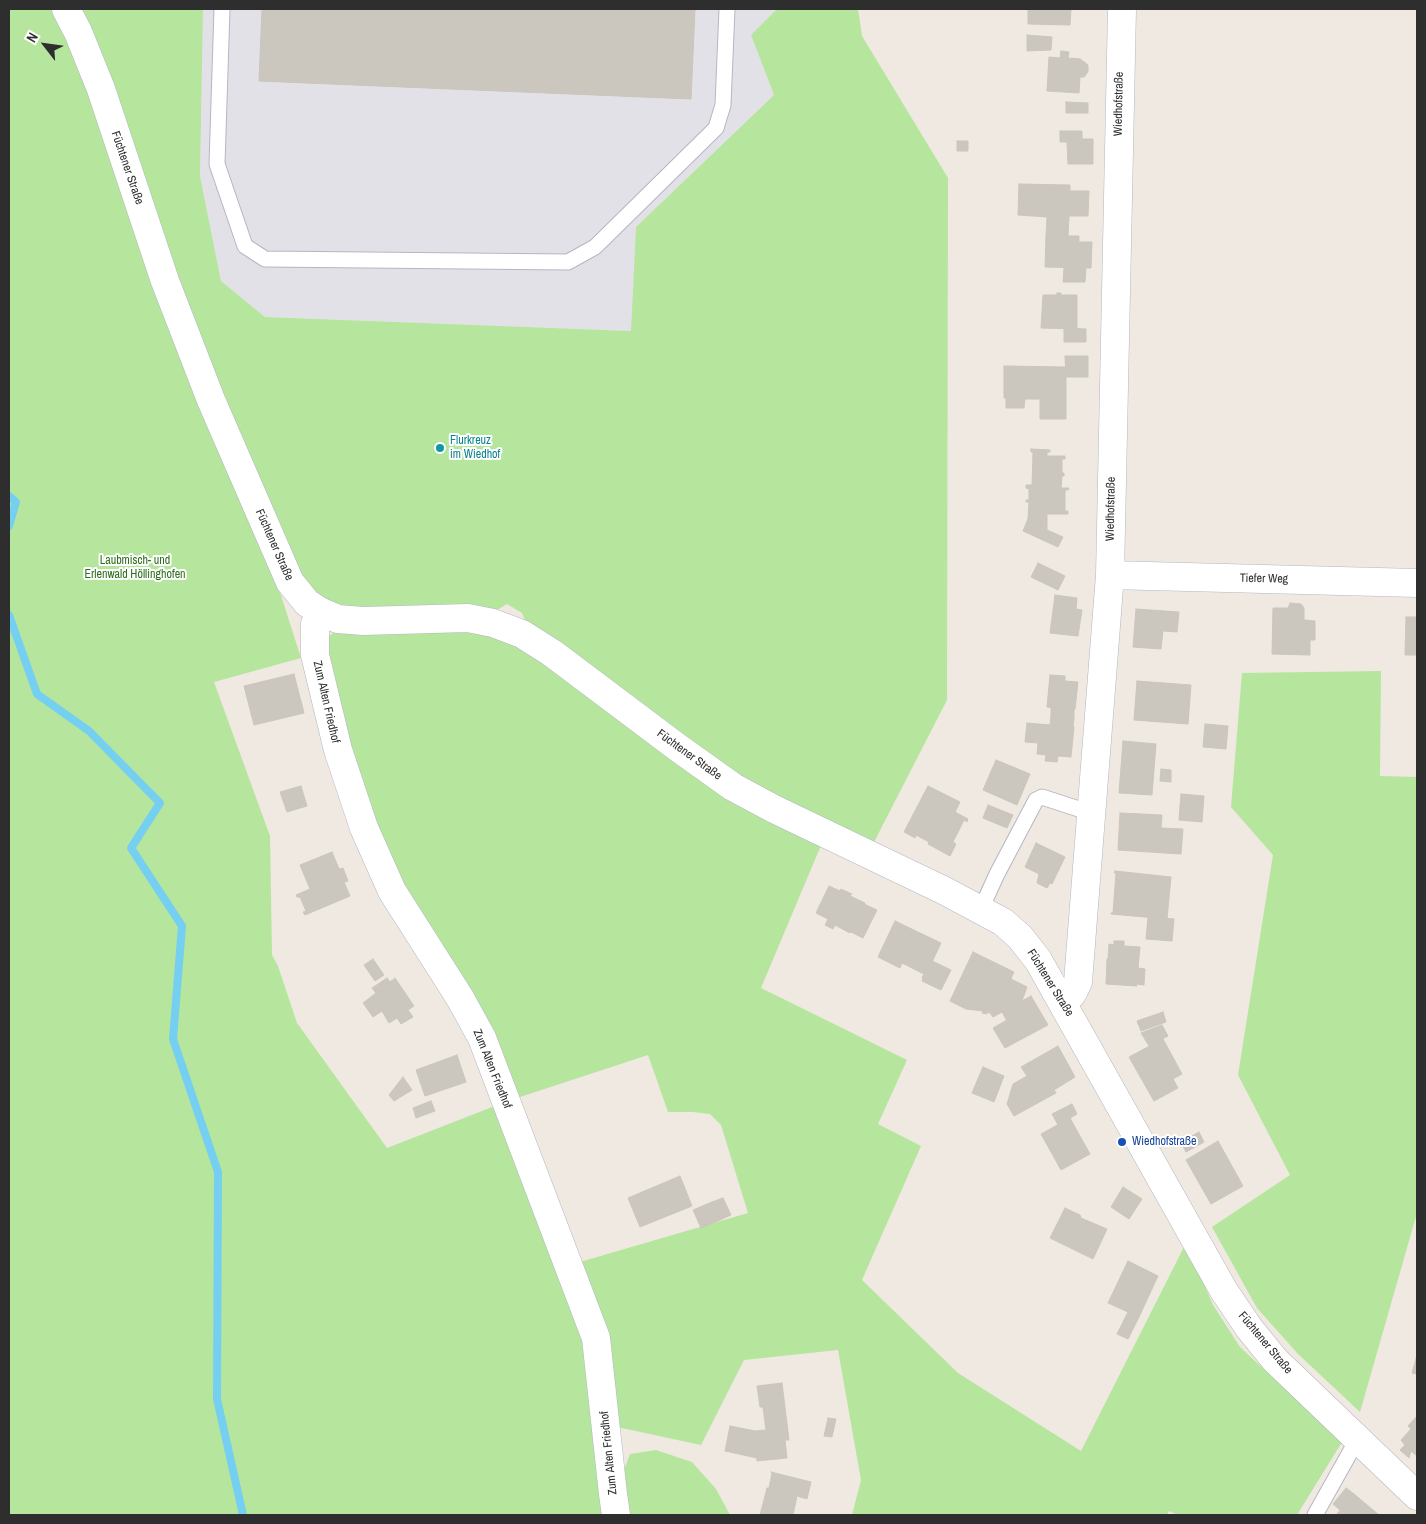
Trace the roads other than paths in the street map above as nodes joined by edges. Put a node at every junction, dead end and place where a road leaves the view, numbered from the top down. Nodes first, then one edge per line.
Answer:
1 (66, 9) edge
2 (222, 9) edge
3 (726, 9) edge
4 (1122, 9) edge
5 (1110, 576) junction
6 (1417, 583) edge
7 (321, 612) junction
8 (1091, 813) junction
9 (981, 909) junction
10 (1064, 1003) junction
11 (1357, 1440) junction
12 (1417, 1496) edge
13 (616, 1515) edge
14 (1315, 1515) edge

1 - 7 street, Füchtener Straße
2 - 3 lane
4 - 5 street, Wiedhofstraße
5 - 6 street, Tiefer Weg
5 - 8 street, Wiedhofstraße
7 - 9 street, Füchtener Straße
7 - 13 street, Zum Alten Friedhof
8 - 9 lane
8 - 10 street, Wiedhofstraße
9 - 10 street, Füchtener Straße
10 - 11 street, Füchtener Straße
11 - 12 street, Füchtener Straße
11 - 14 lane

